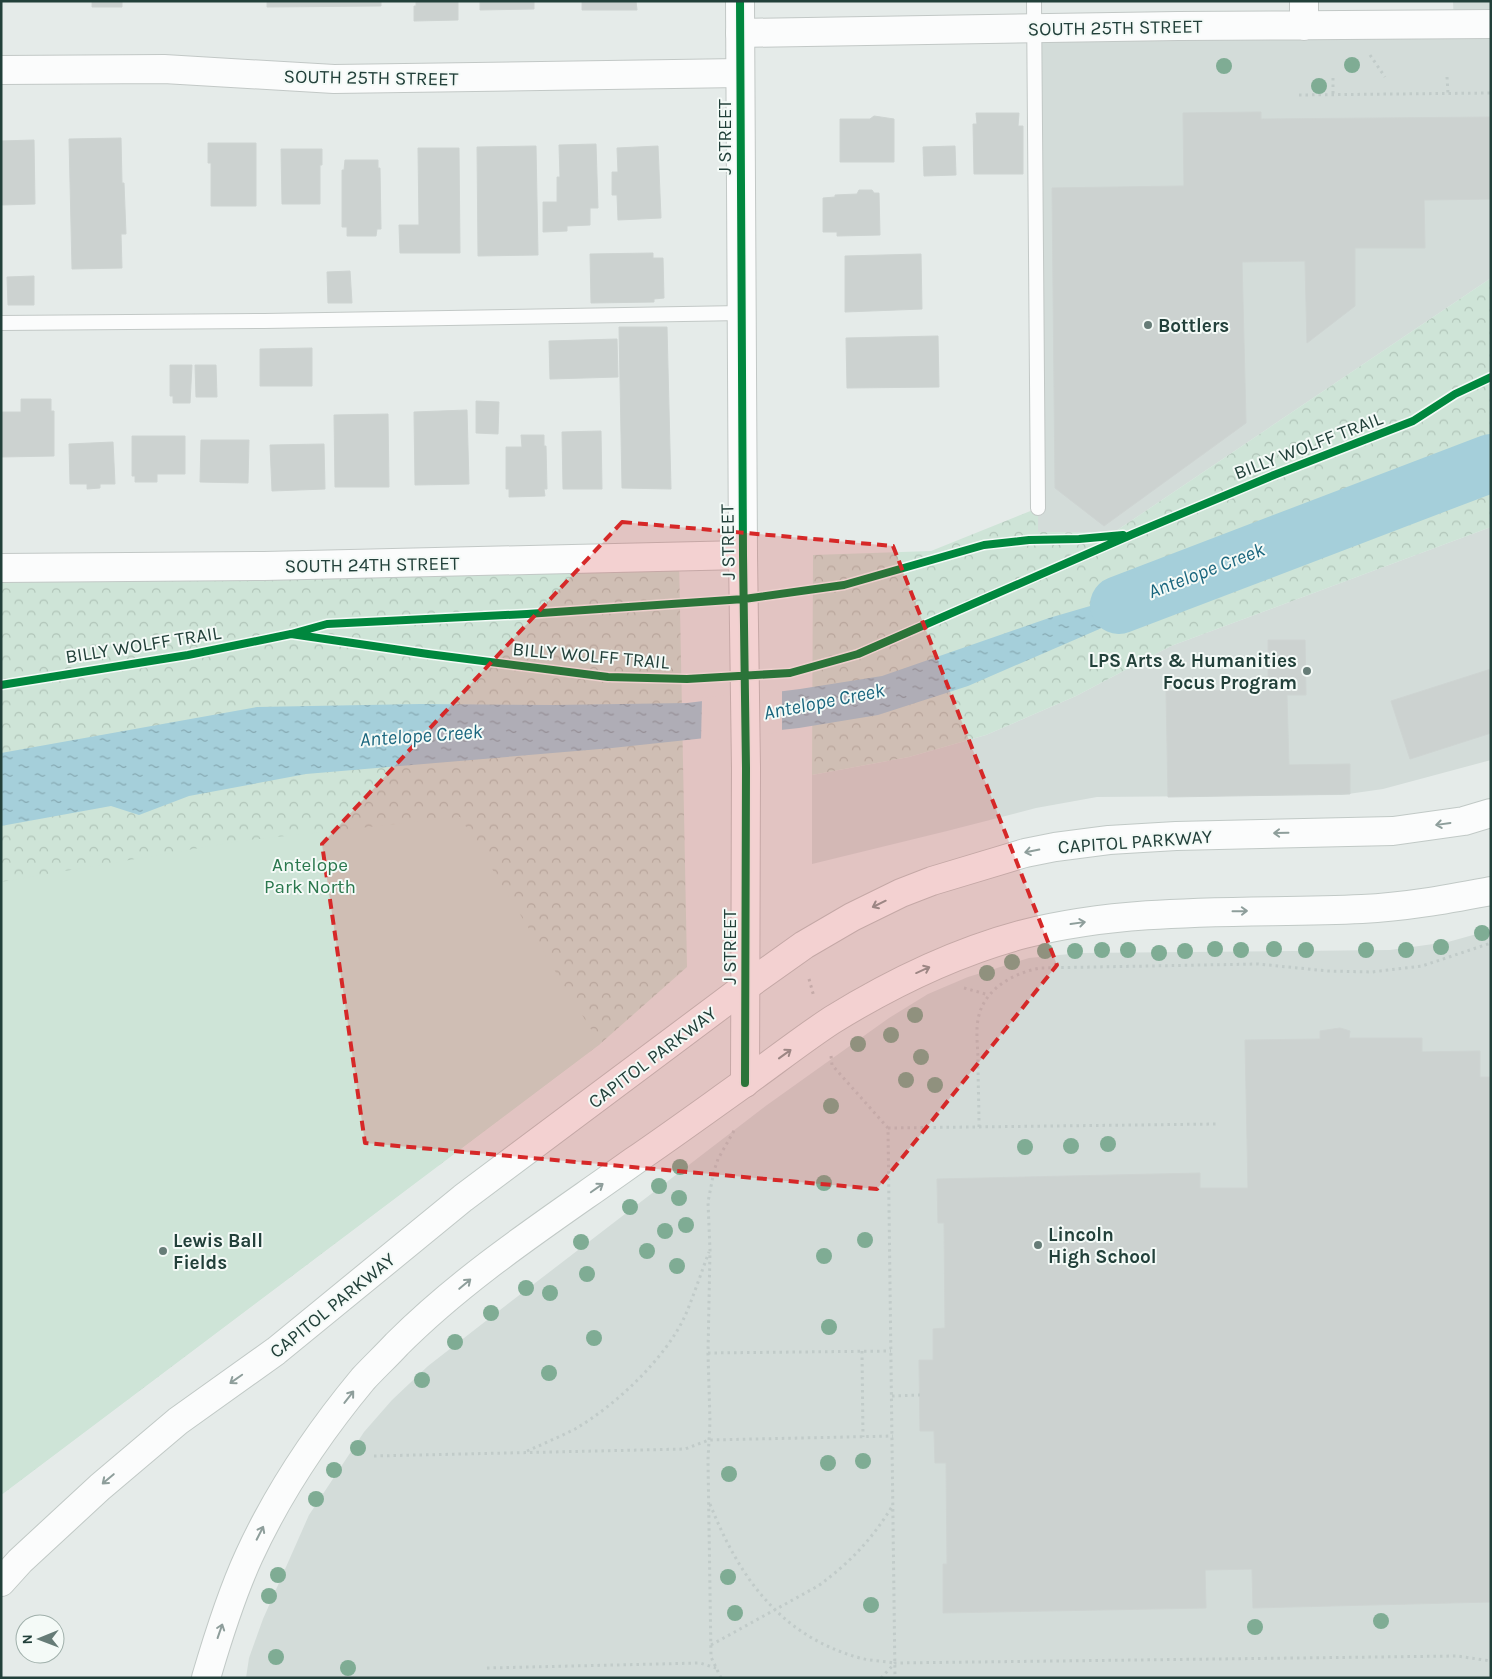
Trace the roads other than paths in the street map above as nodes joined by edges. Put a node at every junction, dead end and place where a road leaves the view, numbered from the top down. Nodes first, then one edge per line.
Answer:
1 (740, 1) edge
2 (1034, 1) edge
3 (1304, 13) edge
4 (1491, 24) edge
5 (1034, 29) junction
6 (740, 33) junction
7 (1, 70) edge
8 (740, 73) junction
9 (742, 313) junction
10 (1, 323) edge
11 (1038, 508) dead end
12 (743, 556) junction
13 (1, 568) edge
14 (1491, 813) edge
15 (1491, 891) edge
16 (745, 987) junction
17 (745, 1082) junction
18 (1, 1582) edge
19 (206, 1678) edge

1 - 6 street, J STREET
2 - 5 lane
3 - 4 street, SOUTH 25TH STREET
3 - 5 street, SOUTH 25TH STREET
5 - 6 street, SOUTH 25TH STREET
5 - 11 lane
6 - 8 street, J STREET
7 - 8 street, SOUTH 25TH STREET
8 - 9 street, J STREET
9 - 10 lane
9 - 12 street, J STREET
12 - 13 street, SOUTH 24TH STREET
12 - 16 street, J STREET
14 -> 16 street, CAPITOL PARKWAY
17 -> 15 street
16 - 17 street, J STREET
16 -> 18 street, CAPITOL PARKWAY
19 -> 17 street

